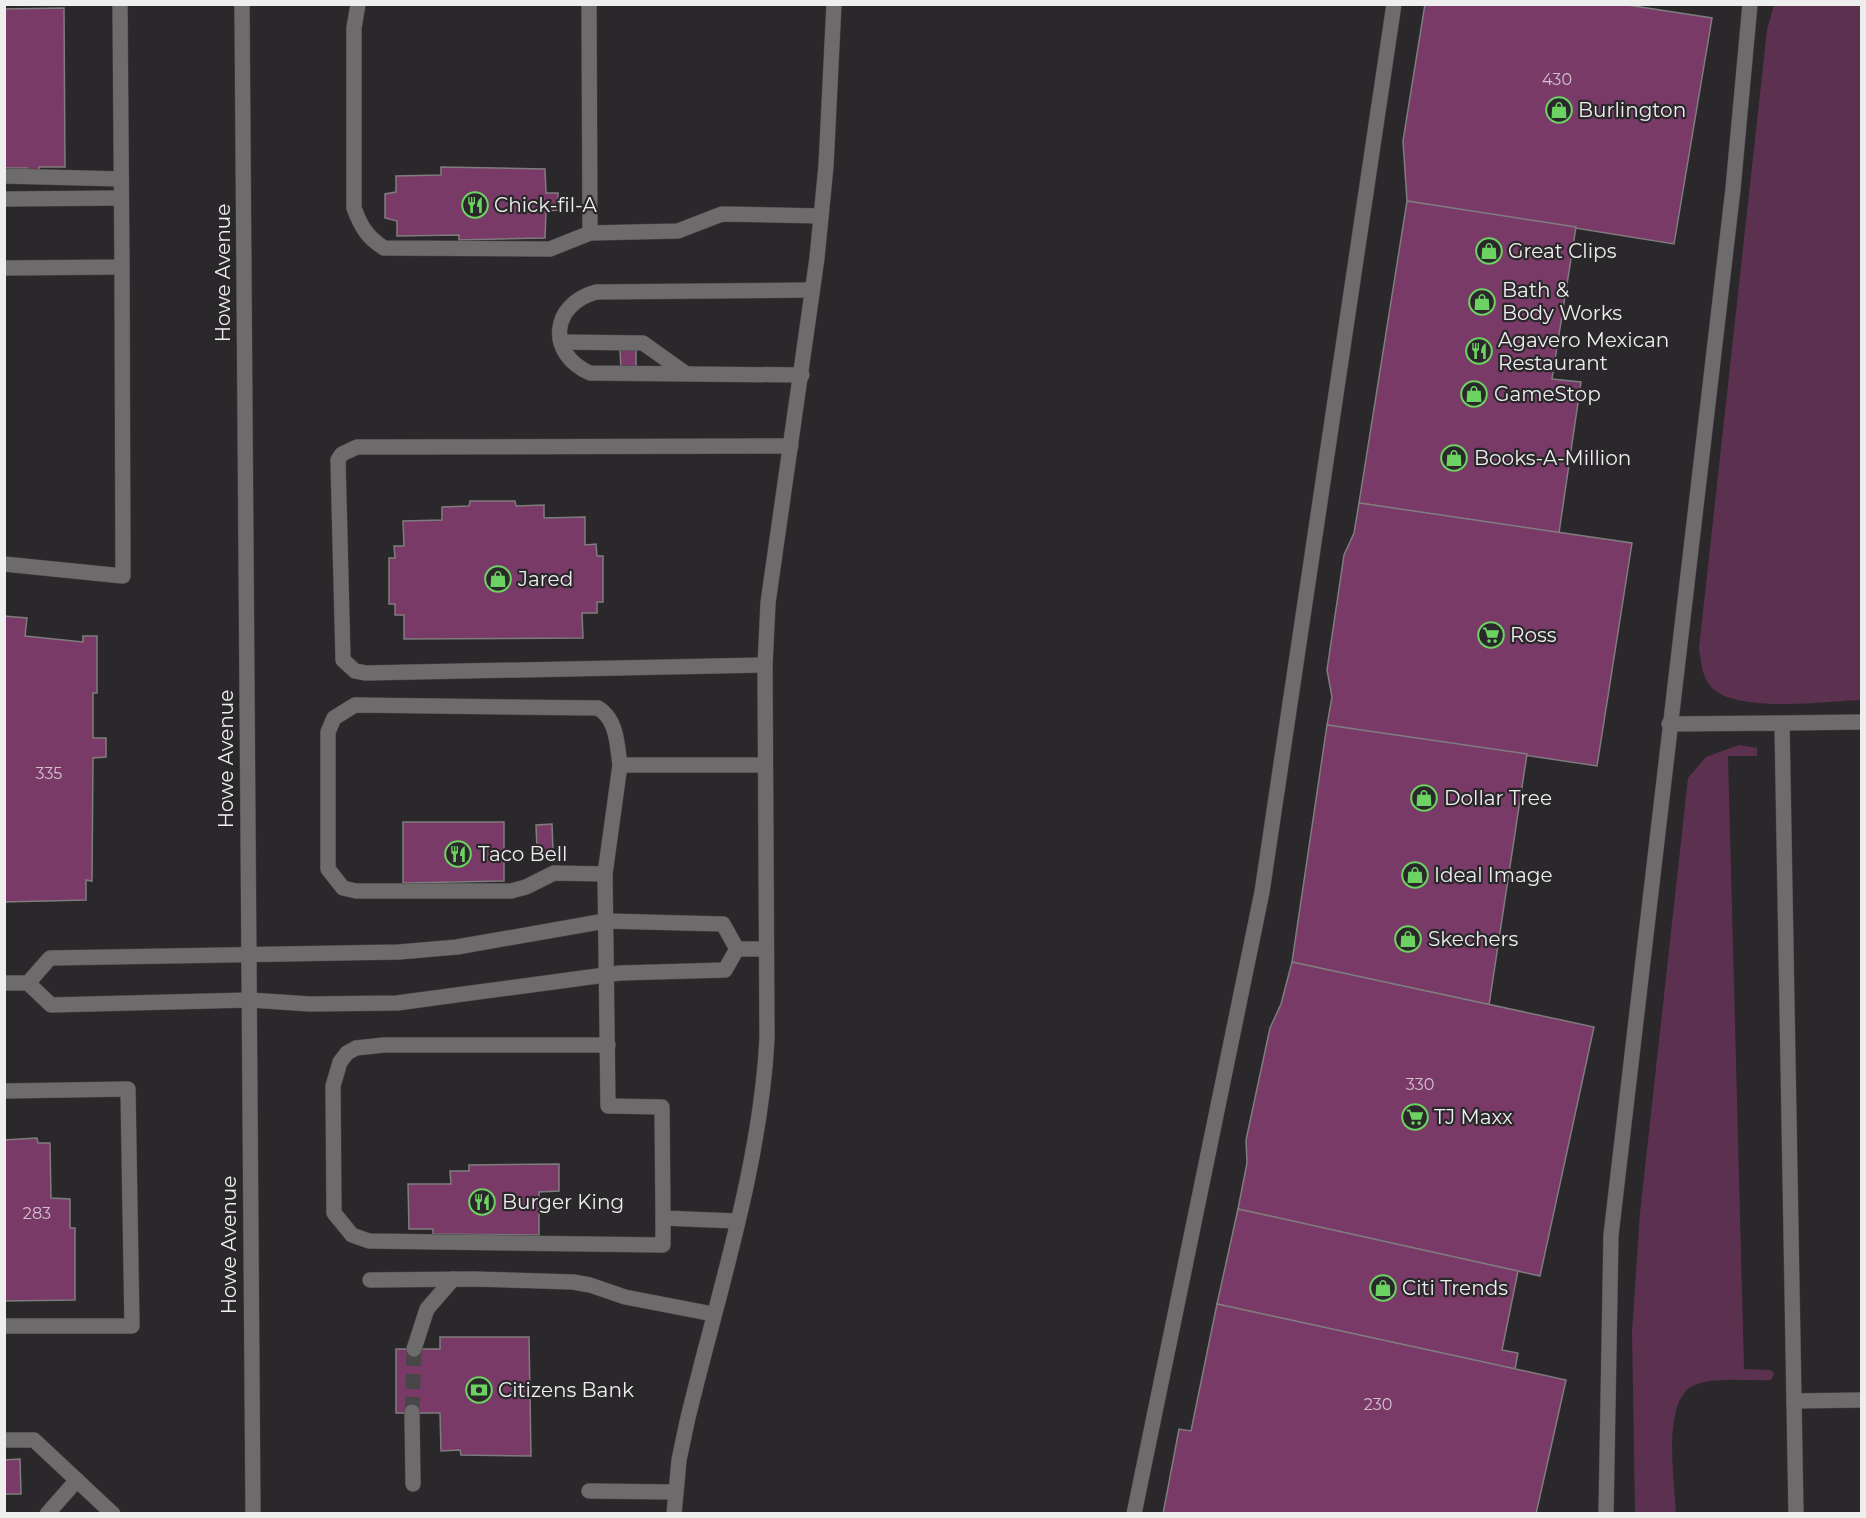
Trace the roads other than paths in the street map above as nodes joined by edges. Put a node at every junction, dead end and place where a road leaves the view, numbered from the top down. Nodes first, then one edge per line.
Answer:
1 (120, 4) edge
2 (242, 4) edge
3 (358, 4) edge
4 (589, 4) edge
5 (834, 4) edge
6 (1394, 4) edge
7 (1750, 4) edge
8 (4, 176) edge
9 (121, 179) junction
10 (121, 198) junction
11 (4, 199) edge
12 (821, 216) junction
13 (590, 233) junction
14 (122, 267) junction
15 (4, 268) edge
16 (812, 290) junction
17 (562, 342) junction
18 (685, 373) junction
19 (801, 375) junction
20 (791, 446) junction
21 (4, 564) edge
22 (765, 665) junction
23 (1862, 722) edge
24 (1782, 723) junction
25 (1669, 724) junction
26 (620, 765) junction
27 (765, 765) junction
28 (604, 874) junction
29 (604, 921) junction
30 (737, 949) junction
31 (766, 949) junction
32 (249, 955) junction
33 (608, 975) junction
34 (28, 983) junction
35 (4, 984) edge
36 (249, 1000) junction
37 (608, 1045) junction
38 (4, 1091) edge
39 (663, 1218) junction
40 (736, 1221) junction
41 (453, 1279) junction
42 (370, 1280) dead end
43 (713, 1314) junction
44 (4, 1326) edge
45 (414, 1349) tunnel mouth
46 (1862, 1400) edge
47 (1794, 1401) junction
48 (412, 1412) tunnel mouth
49 (4, 1440) edge
50 (77, 1480) junction
51 (413, 1484) dead end
52 (589, 1491) dead end
53 (675, 1492) junction
54 (47, 1514) edge
55 (113, 1514) edge
56 (253, 1514) edge
57 (674, 1514) edge
58 (1134, 1514) edge
59 (1606, 1514) edge
60 (1796, 1514) edge

1 - 9 street
2 - 32 street, Howe Avenue
3 - 13 street
4 - 13 street
5 - 12 street
6 - 58 street
7 - 25 street
8 - 9 street
9 - 10 street
10 - 11 street
10 - 14 street
12 - 13 street
12 - 16 street
14 - 15 street
14 - 21 street
16 - 17 street
16 - 19 street
17 - 18 street
17 - 18 street
18 - 19 street
19 - 20 street
20 - 22 street
20 - 22 street
22 - 27 street
23 - 24 street
24 - 25 street
24 - 47 street
25 - 59 street
26 - 27 street
26 - 28 street
26 - 28 street
27 - 31 street
28 - 29 street
29 - 30 street
29 - 32 street
29 - 33 street
30 - 31 street
30 - 33 street
31 - 40 street
32 - 34 street
32 - 36 street, Howe Avenue
33 - 36 street
33 - 37 street
34 - 35 street
34 - 36 street
36 - 56 street, Howe Avenue
37 - 39 street
37 - 39 street
38 - 44 street
39 - 40 street
40 - 43 street
41 - 42 street
41 - 43 street
41 - 45 street
43 - 53 street
46 - 47 street
47 - 60 street
48 - 51 street
49 - 50 street
50 - 54 street
50 - 55 street
52 - 53 street
53 - 57 street

